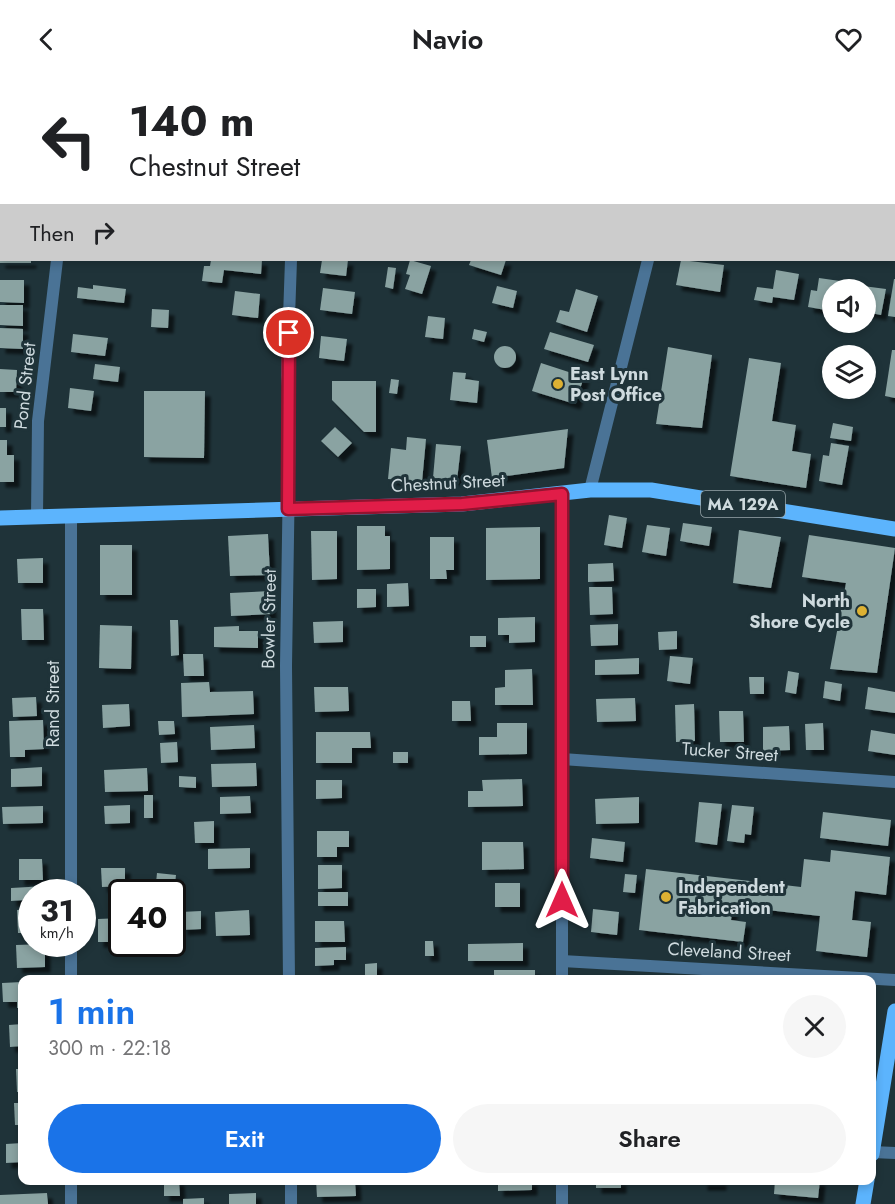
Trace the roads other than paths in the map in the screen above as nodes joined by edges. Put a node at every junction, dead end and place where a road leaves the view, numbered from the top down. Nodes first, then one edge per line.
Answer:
1 (57, 261) edge
2 (291, 261) edge
3 (648, 261) edge
4 (590, 490) junction
5 (562, 494) junction
6 (288, 509) junction
7 (37, 516) junction
8 (70, 516) junction
9 (0, 518) edge
10 (895, 529) edge
11 (562, 759) junction
12 (895, 782) edge
13 (71, 879) edge
14 (71, 957) edge
15 (562, 961) junction
16 (71, 975) edge
17 (289, 975) edge
18 (562, 975) edge
19 (807, 975) edge
20 (876, 979) edge
21 (895, 980) edge
22 (895, 1011) edge
23 (876, 1128) edge
24 (876, 1153) edge
25 (895, 1153) edge
26 (71, 1185) edge
27 (291, 1185) edge
28 (562, 1185) edge
29 (866, 1185) edge
30 (71, 1204) edge
31 (291, 1204) edge
32 (562, 1204) edge
33 (863, 1204) edge

1 - 7 street, Pond Street
2 - 6 street, Bowler Street
3 - 4 street
4 - 5 main road, Chestnut Street / MA 129A
4 - 10 main road, Chestnut Street / MA 129A
5 - 6 main road, Chestnut Street / MA 129A
5 - 11 street
6 - 8 main road, Chestnut Street / MA 129A
6 - 17 street, Bowler Street
7 - 8 main road, Chestnut Street / MA 129A
7 - 9 main road, Chestnut Street / MA 129A
8 - 13 street, Rand Street
11 - 12 street, Tucker Street
11 - 15 street
14 - 16 street
15 - 18 street
15 - 19 street, Cleveland Street
20 - 21 street, Cleveland Street
22 - 23 main road
24 - 25 street
26 - 30 street
27 - 31 street
28 - 32 street
29 - 33 main road

